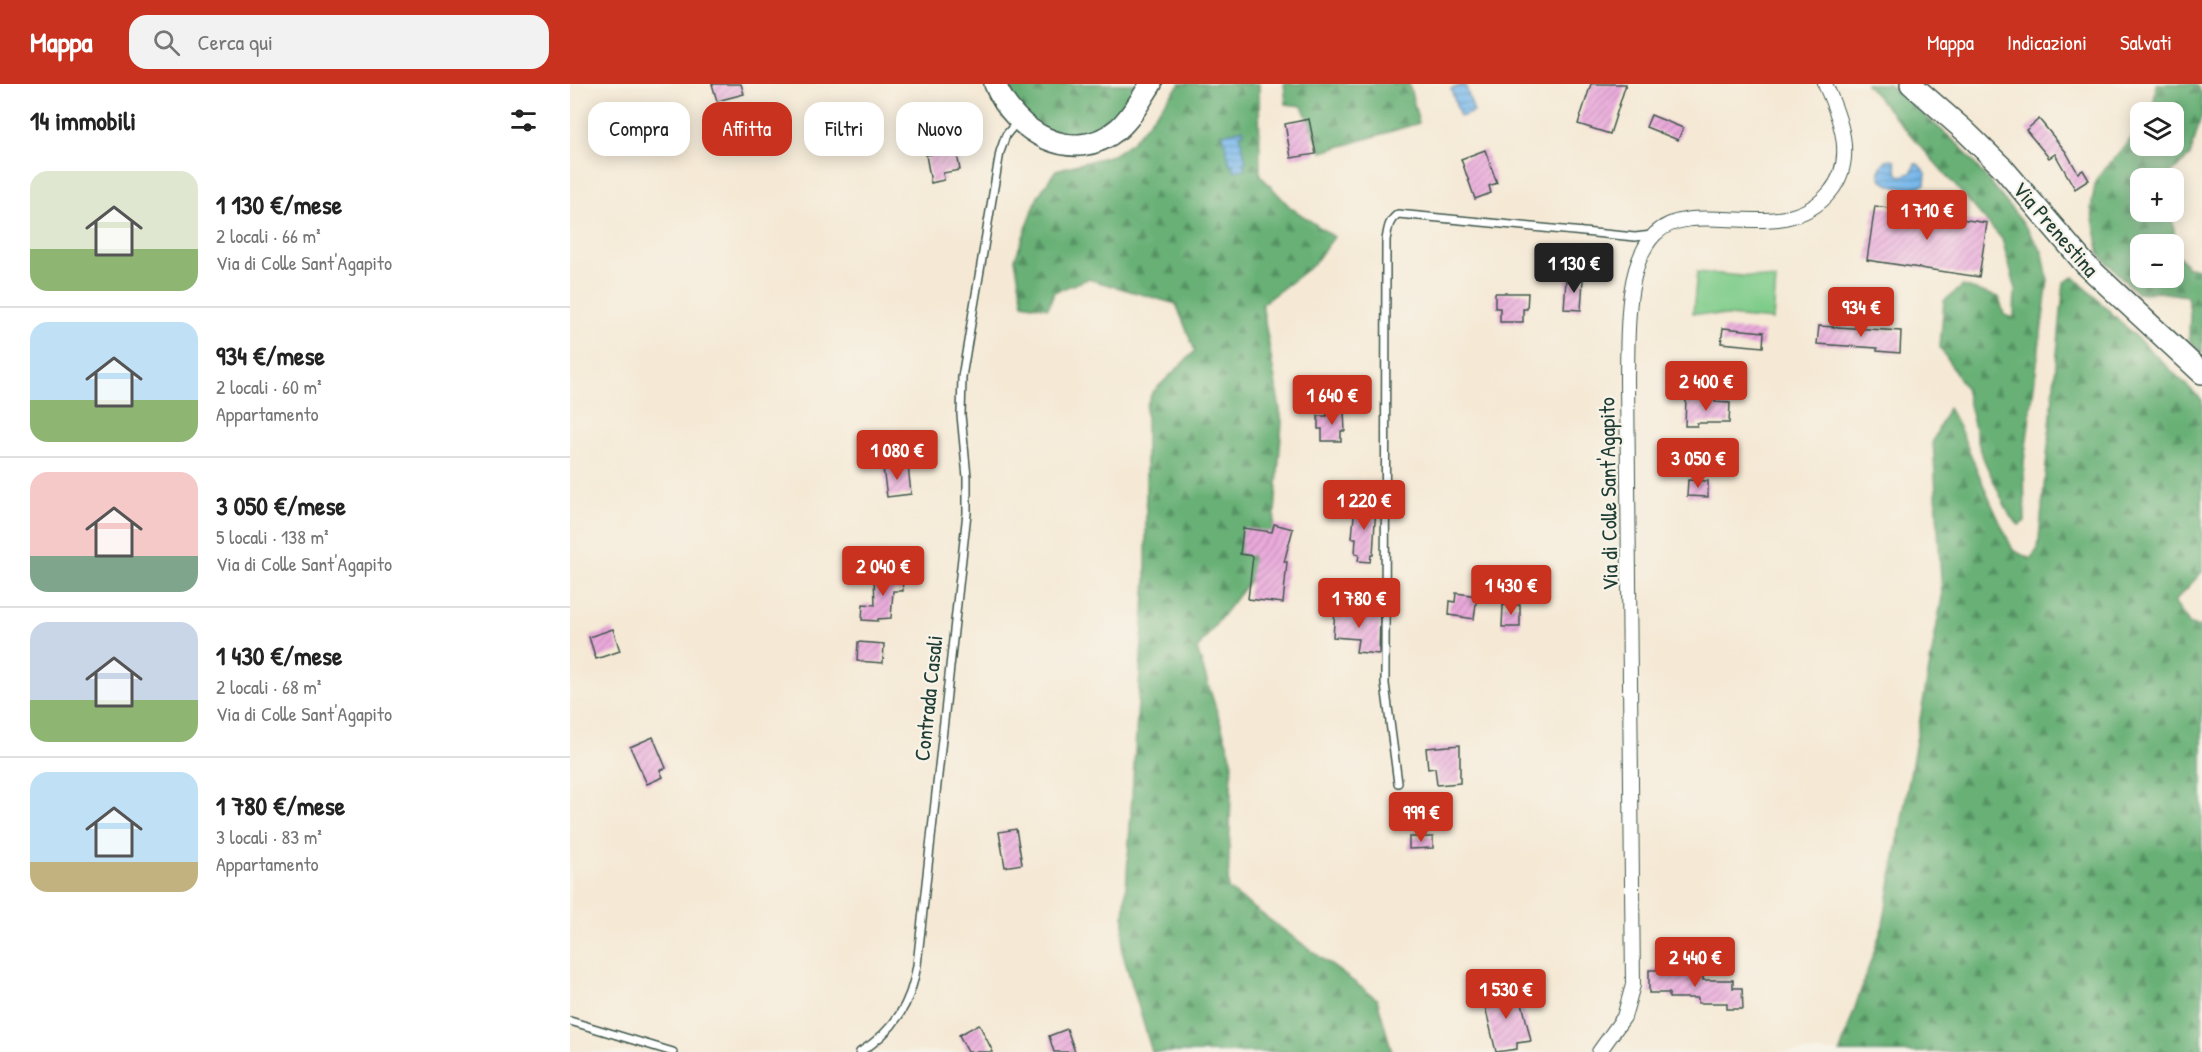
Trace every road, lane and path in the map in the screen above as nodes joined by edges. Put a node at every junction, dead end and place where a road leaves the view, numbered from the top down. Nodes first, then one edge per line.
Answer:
1 (995, 84) edge
2 (1151, 84) edge
3 (1826, 84) edge
4 (1911, 84) edge
5 (1019, 120) junction
6 (1654, 235) junction
7 (2202, 373) edge
8 (1398, 783) dead end
9 (570, 1021) edge
10 (673, 1052) edge
11 (861, 1052) edge
12 (1599, 1052) edge

1 - 5 main road
2 - 5 main road
3 - 6 street, Via di Colle Sant'Agapito
4 - 7 main road, Via Prenestina
5 - 11 lane, Contrada Casali
6 - 8 lane
6 - 12 street, Via di Colle Sant'Agapito
9 - 10 lane

